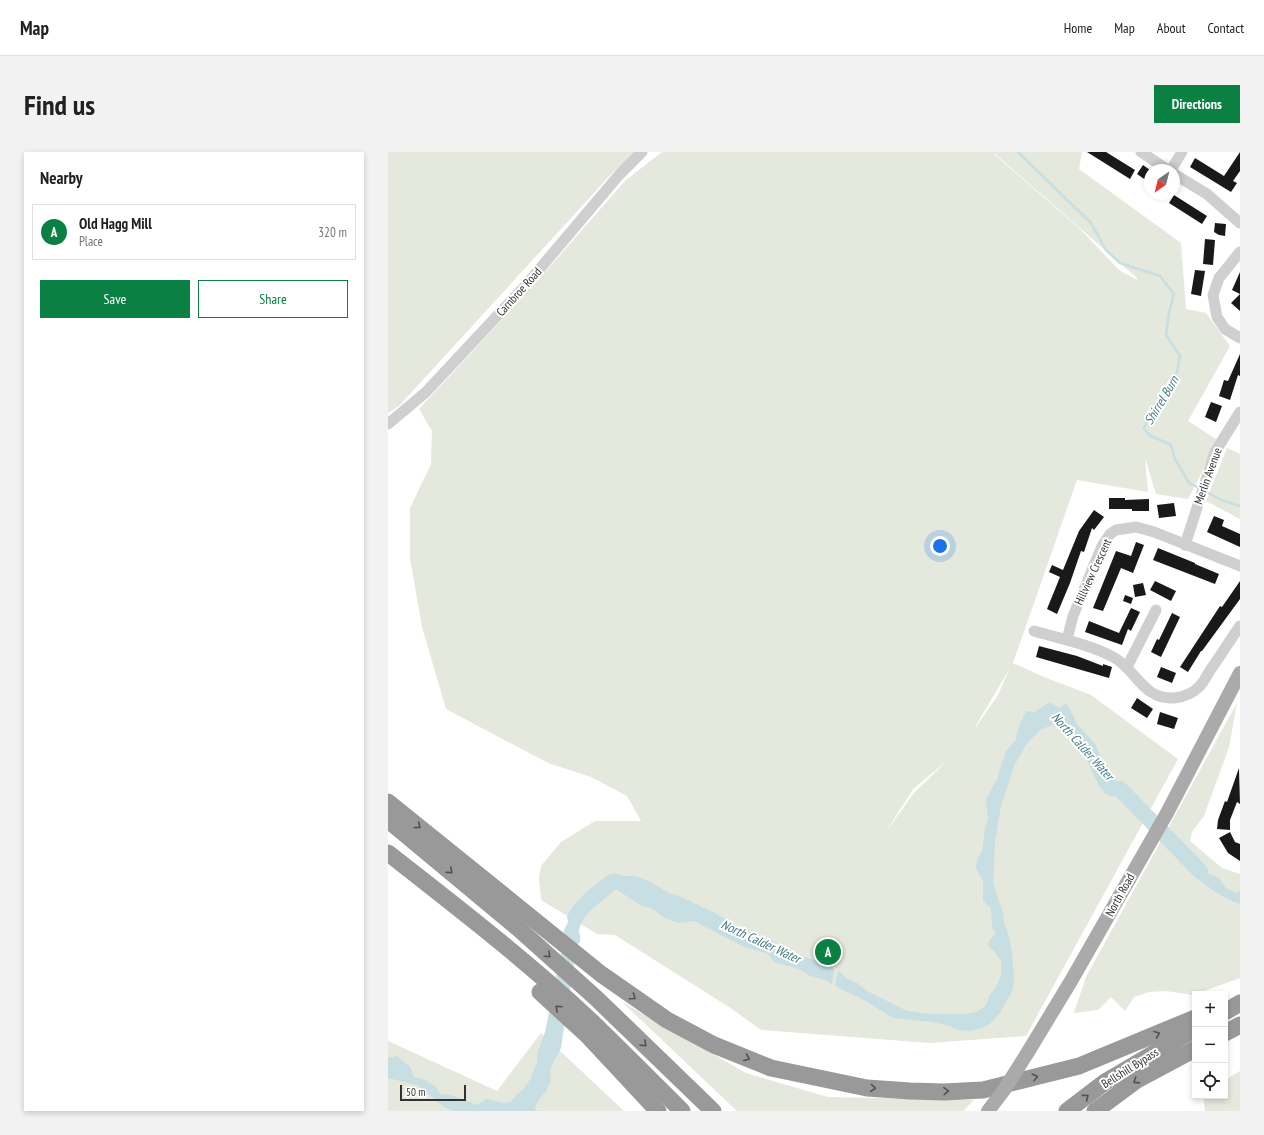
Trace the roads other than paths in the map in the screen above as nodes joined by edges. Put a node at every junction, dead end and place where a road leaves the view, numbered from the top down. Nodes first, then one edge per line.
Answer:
1 (642, 152) edge
2 (1141, 152) edge
3 (1182, 152) edge
4 (1160, 164) edge
5 (1173, 164) edge
6 (1180, 178) edge
7 (1240, 223) edge
8 (1240, 252) edge
9 (1240, 338) edge
10 (1240, 412) edge
11 (388, 424) edge
12 (1185, 545) junction
13 (1240, 566) edge
14 (1157, 610) dead end
15 (1240, 626) edge
16 (1034, 631) dead end
17 (1067, 640) junction
18 (1127, 667) junction
19 (1240, 673) edge
20 (388, 802) edge
21 (388, 820) edge
22 (388, 852) edge
23 (1240, 999) edge
24 (1240, 1003) edge
25 (1228, 1004) edge
26 (1228, 1010) edge
27 (1192, 1019) edge
28 (1240, 1025) edge
29 (589, 1028) junction
30 (1192, 1031) edge
31 (1228, 1031) edge
32 (1192, 1051) edge
33 (658, 1111) edge
34 (682, 1111) edge
35 (713, 1111) edge
36 (988, 1111) edge
37 (1067, 1111) edge
38 (1095, 1111) edge

1 - 11 street, Carnbroe Road
2 - 4 street
3 - 5 street
6 - 7 street
8 - 9 street
10 - 12 street, Merlin Avenue
12 - 13 street
12 - 17 street, Hillview Crescent
14 - 18 street
15 - 18 street
16 - 17 street
17 - 18 street
19 - 36 main road, North Road, bridge
20 -> 27 highway
21 -> 35 highway
29 -> 22 highway
23 - 25 highway
24 - 26 highway
28 - 31 highway
29 - 33 highway
29 - 34 highway
37 -> 30 highway, Bellshill Bypass
32 -> 38 highway, Bellshill Bypass

